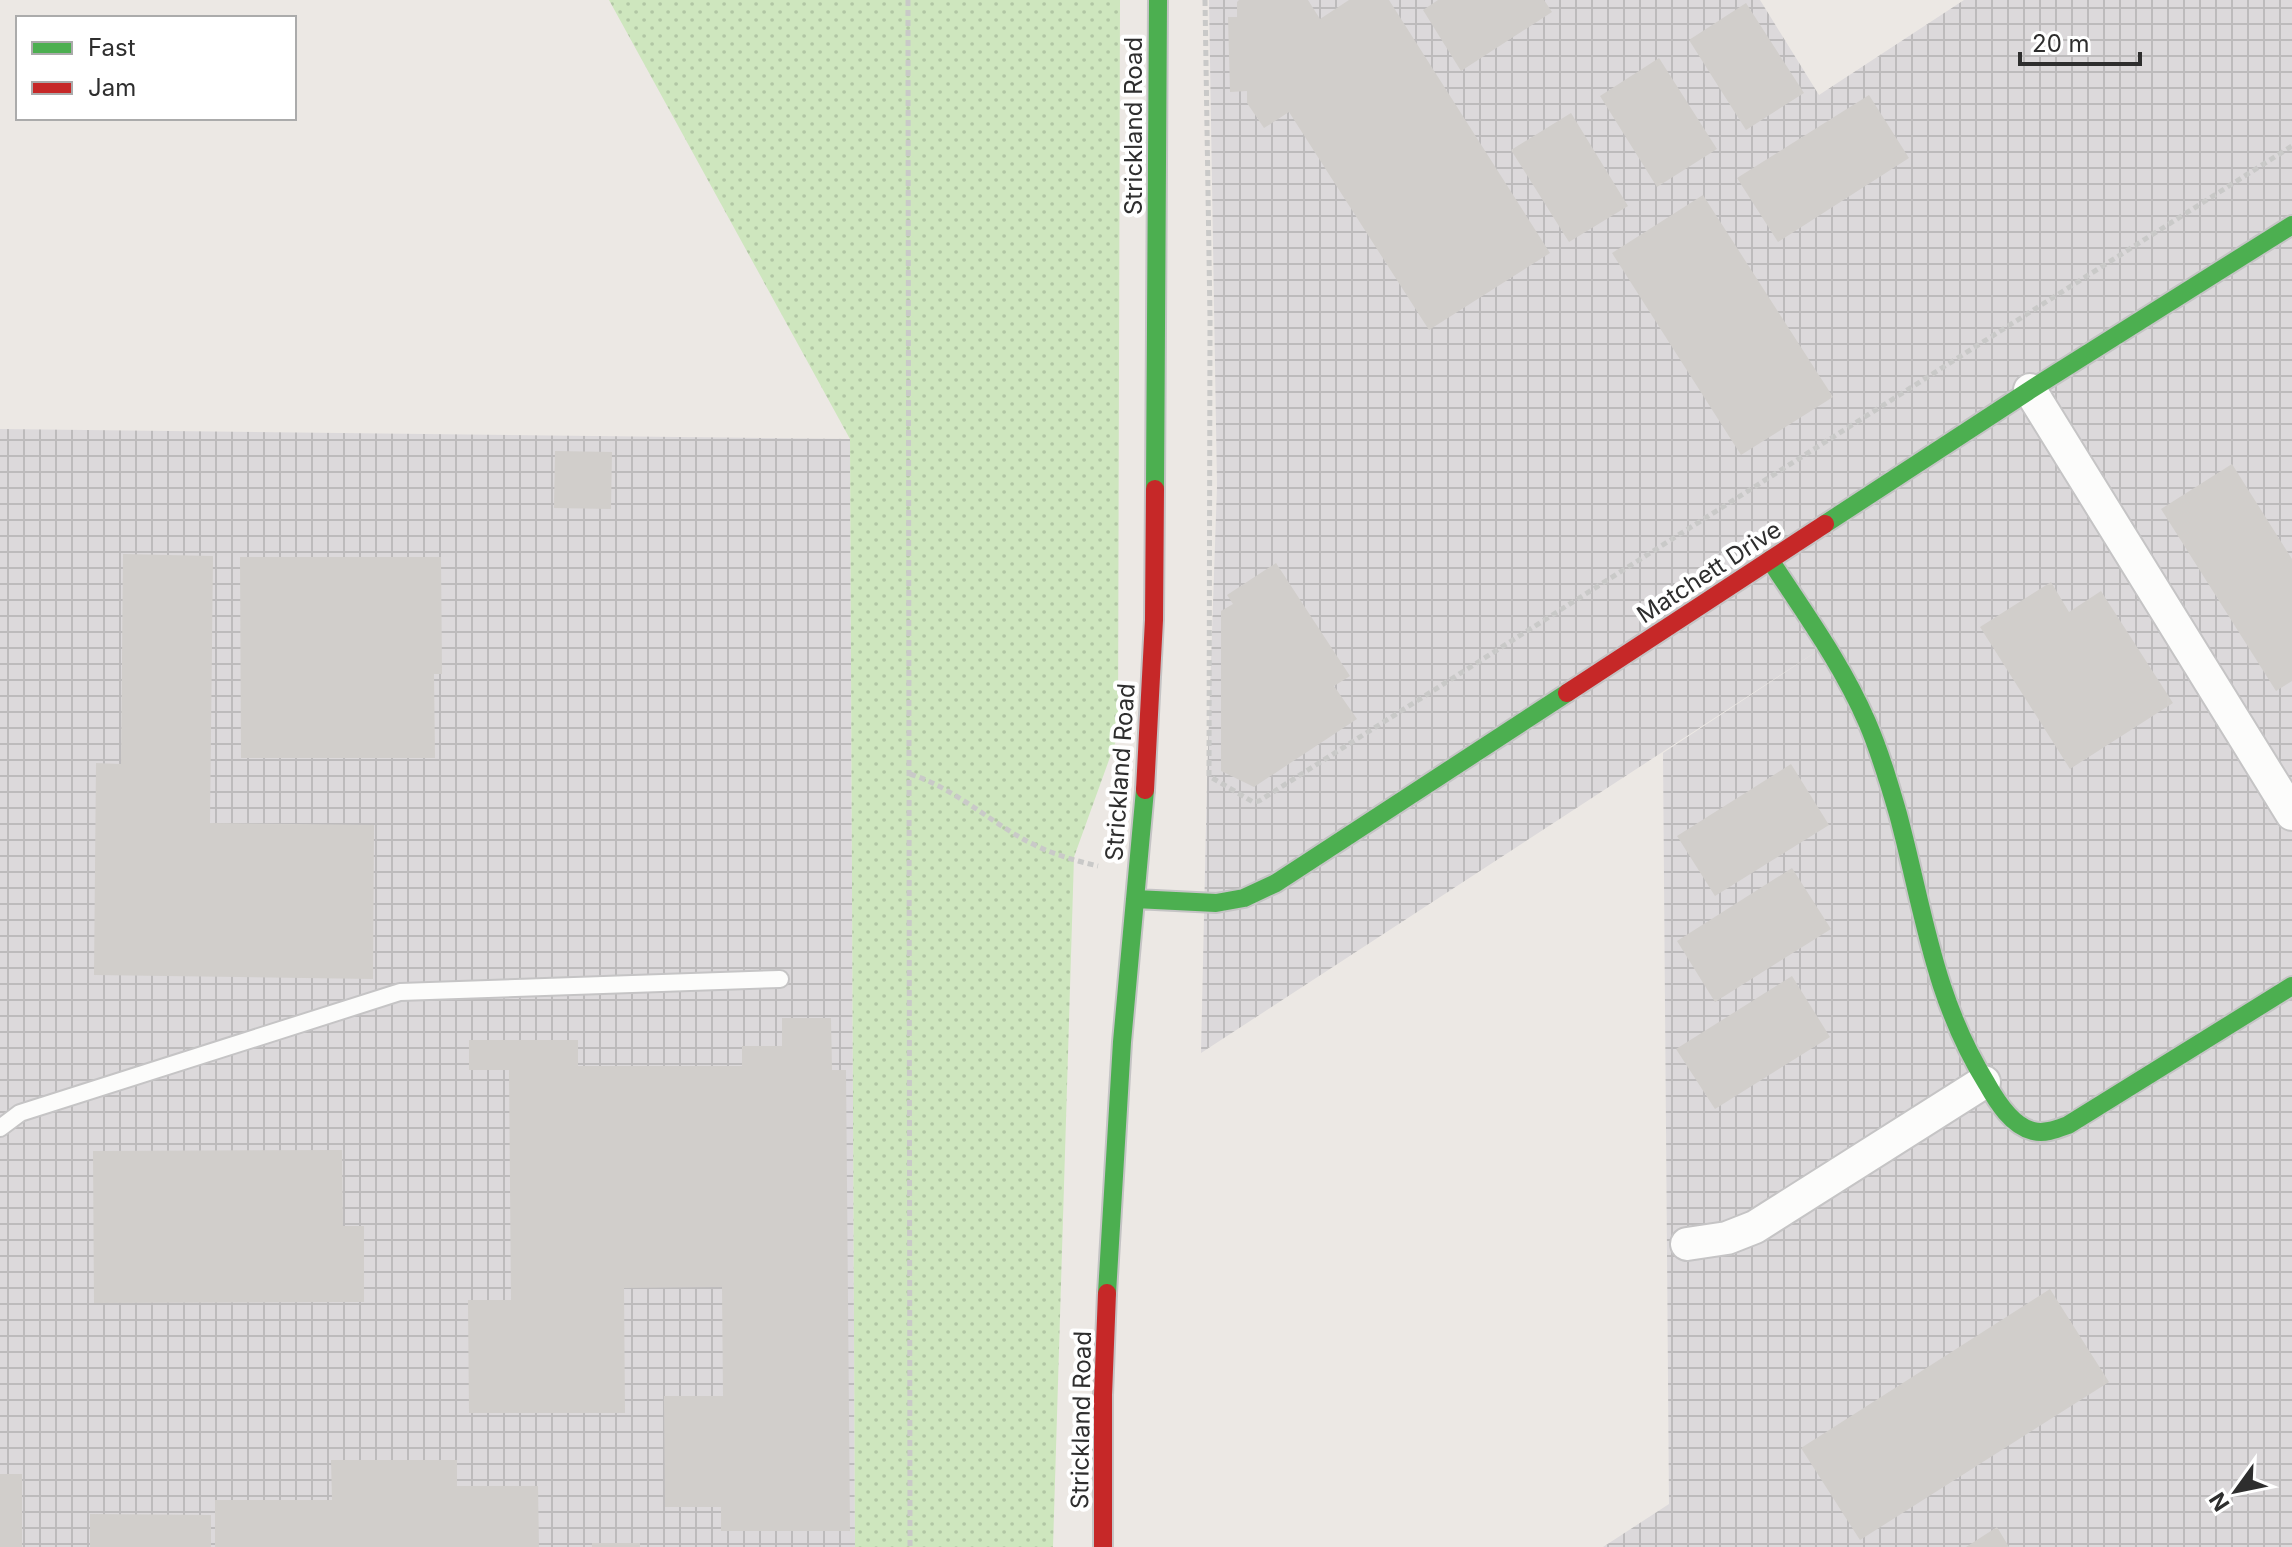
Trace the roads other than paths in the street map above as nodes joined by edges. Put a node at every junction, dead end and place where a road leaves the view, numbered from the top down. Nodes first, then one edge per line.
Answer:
1 (1158, 0) edge
2 (2292, 225) edge
3 (2030, 390) junction
4 (1770, 560) junction
5 (2292, 814) edge
6 (1135, 899) junction
7 (780, 979) dead end
8 (2292, 986) edge
9 (1984, 1082) junction
10 (0, 1110) edge
11 (20, 1113) junction
12 (0, 1128) edge
13 (1687, 1244) dead end
14 (1103, 1547) edge

1 - 6 street, Strickland Road
2 - 3 street, Matchett Drive
3 - 4 street, Matchett Drive
3 - 5 street
4 - 6 street, Matchett Drive
4 - 9 street
6 - 14 street, Strickland Road
7 - 11 lane
8 - 9 street
9 - 13 street
10 - 11 lane
11 - 12 lane

